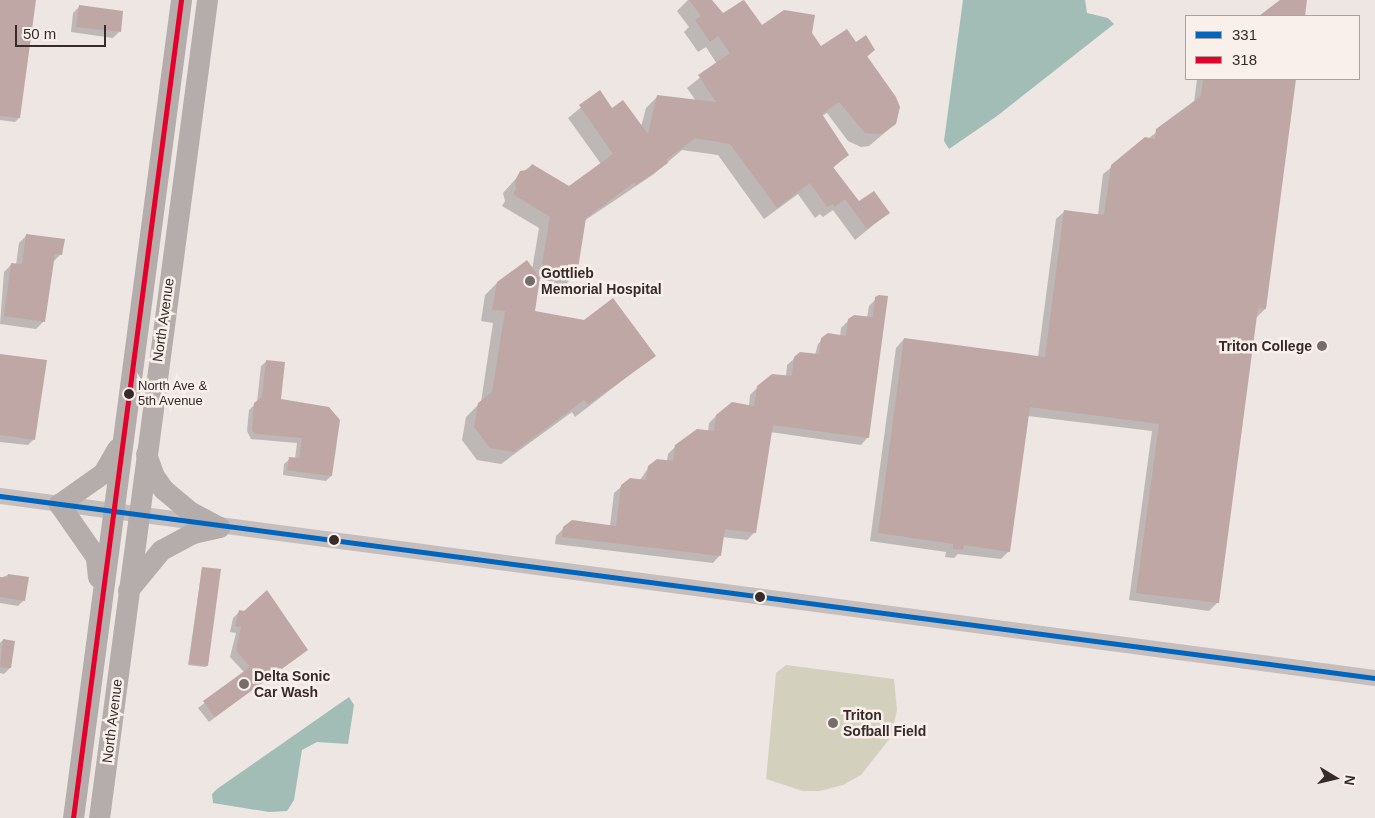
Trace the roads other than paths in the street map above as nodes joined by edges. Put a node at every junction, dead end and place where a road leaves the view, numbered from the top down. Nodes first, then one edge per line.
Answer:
1 (181, 0) edge
2 (207, 0) edge
3 (122, 435) junction
4 (145, 452) junction
5 (0, 496) edge
6 (59, 504) junction
7 (112, 512) junction
8 (137, 515) junction
9 (219, 528) junction
10 (127, 591) junction
11 (99, 610) junction
12 (1375, 678) edge
13 (73, 818) edge
14 (99, 818) edge

1 - 3 main road, North Avenue
2 - 4 main road, North Avenue
3 - 6 main road
3 - 7 main road, North Avenue
4 - 8 main road, North Avenue
4 - 9 main road
5 - 6 street
6 - 7 street
6 - 11 main road
7 - 8 street
7 - 11 main road, North Avenue
8 - 9 street
8 - 10 main road, North Avenue
9 - 10 main road
9 - 12 street
10 - 14 main road, North Avenue
11 - 13 main road, North Avenue

